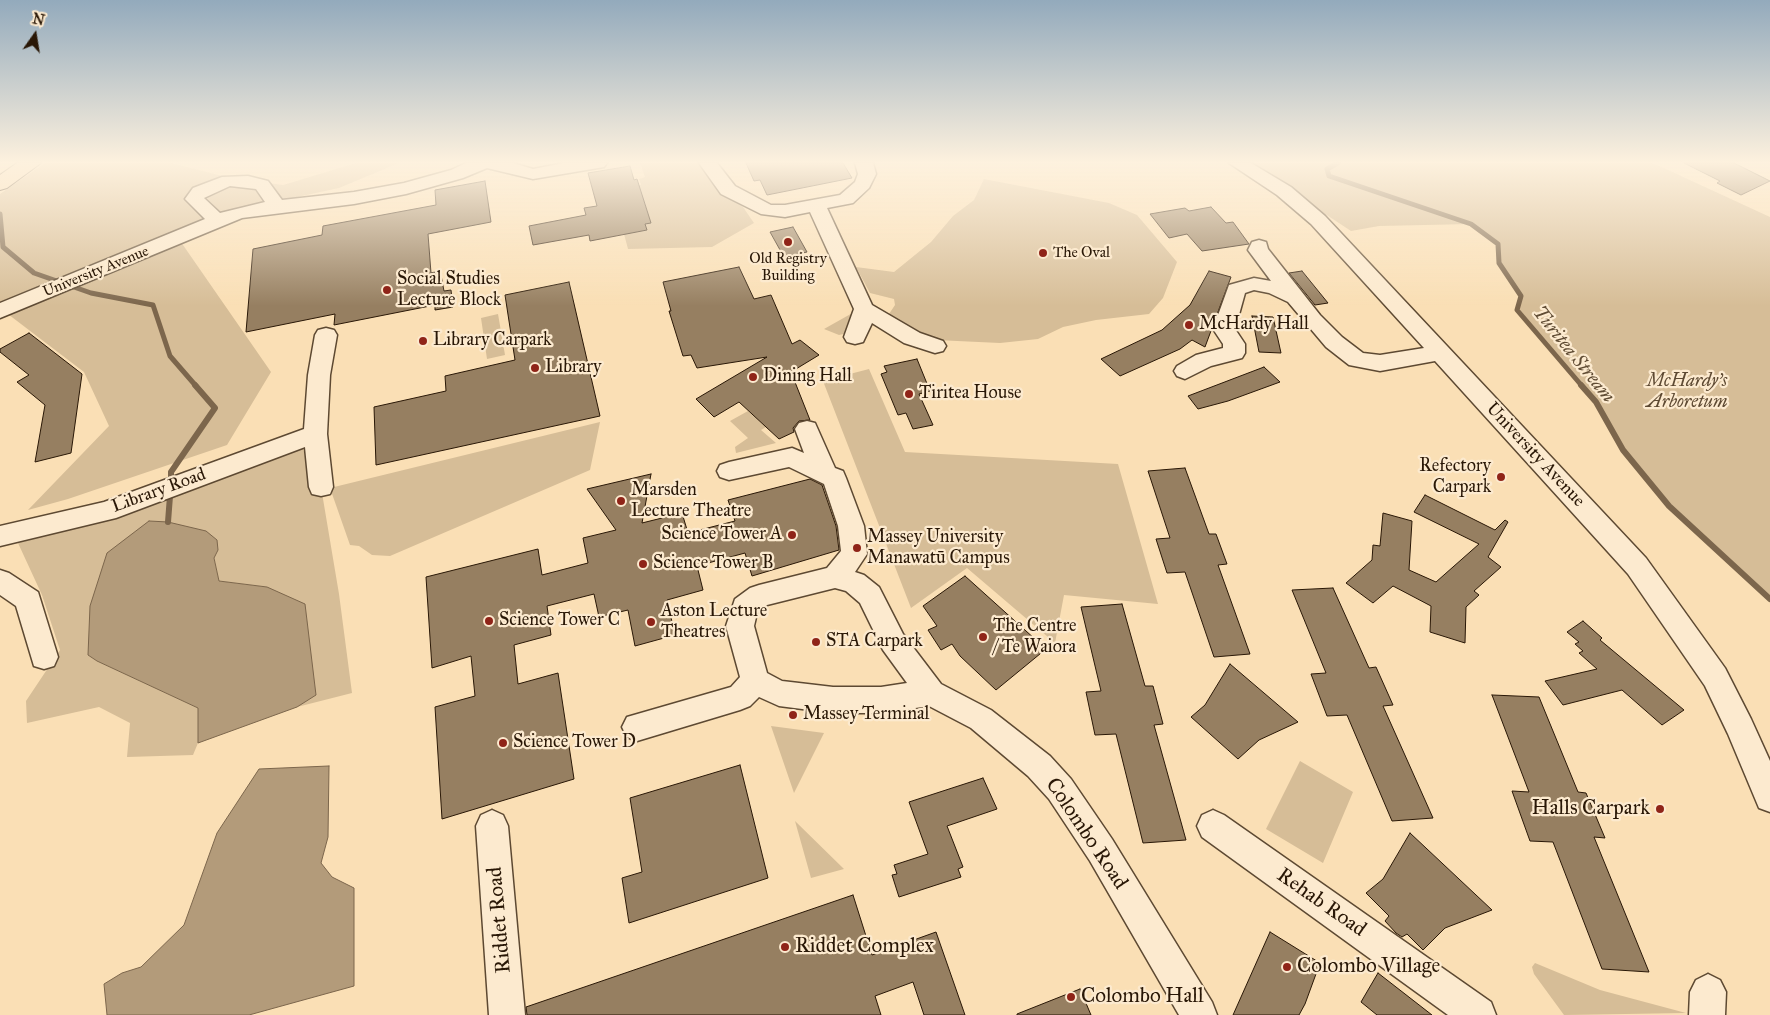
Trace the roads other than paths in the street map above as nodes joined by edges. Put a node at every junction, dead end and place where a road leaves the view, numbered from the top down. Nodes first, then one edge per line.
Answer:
1 (206, 210) edge
2 (255, 210) edge
3 (774, 210) edge
4 (790, 210) edge
5 (819, 210) edge
6 (1307, 210) edge
7 (217, 220) junction
8 (1260, 246) dead end
9 (1296, 298) junction
10 (6, 308) edge
11 (864, 309) junction
12 (326, 335) dead end
13 (855, 337) dead end
14 (934, 346) dead end
15 (1440, 353) junction
16 (1185, 371) dead end
17 (807, 429) dead end
18 (315, 434) junction
19 (729, 471) dead end
20 (825, 474) junction
21 (321, 487) dead end
22 (0, 536) edge
23 (835, 577) junction
24 (0, 581) edge
25 (44, 657) dead end
26 (755, 681) junction
27 (931, 693) junction
28 (637, 727) dead end
29 (1770, 797) edge
30 (492, 826) dead end
31 (1213, 826) dead end
32 (507, 1015) edge
33 (1199, 1015) edge
34 (1478, 1015) edge

1 - 7 street
2 - 7 street, University Avenue
3 - 4 street
5 - 11 street
6 - 15 street, University Avenue
7 - 10 street, University Avenue
8 - 9 street
9 - 15 street
9 - 16 street
11 - 13 street
11 - 14 street
12 - 18 street
15 - 29 street, University Avenue
17 - 20 street
18 - 21 street
18 - 22 street, Library Road
19 - 20 street
20 - 23 street
23 - 26 street
23 - 27 street, Colombo Road
24 - 25 street
26 - 27 street
26 - 28 street
27 - 33 street, Colombo Road
30 - 32 street, Riddet Road
31 - 34 street, Rehab Road

